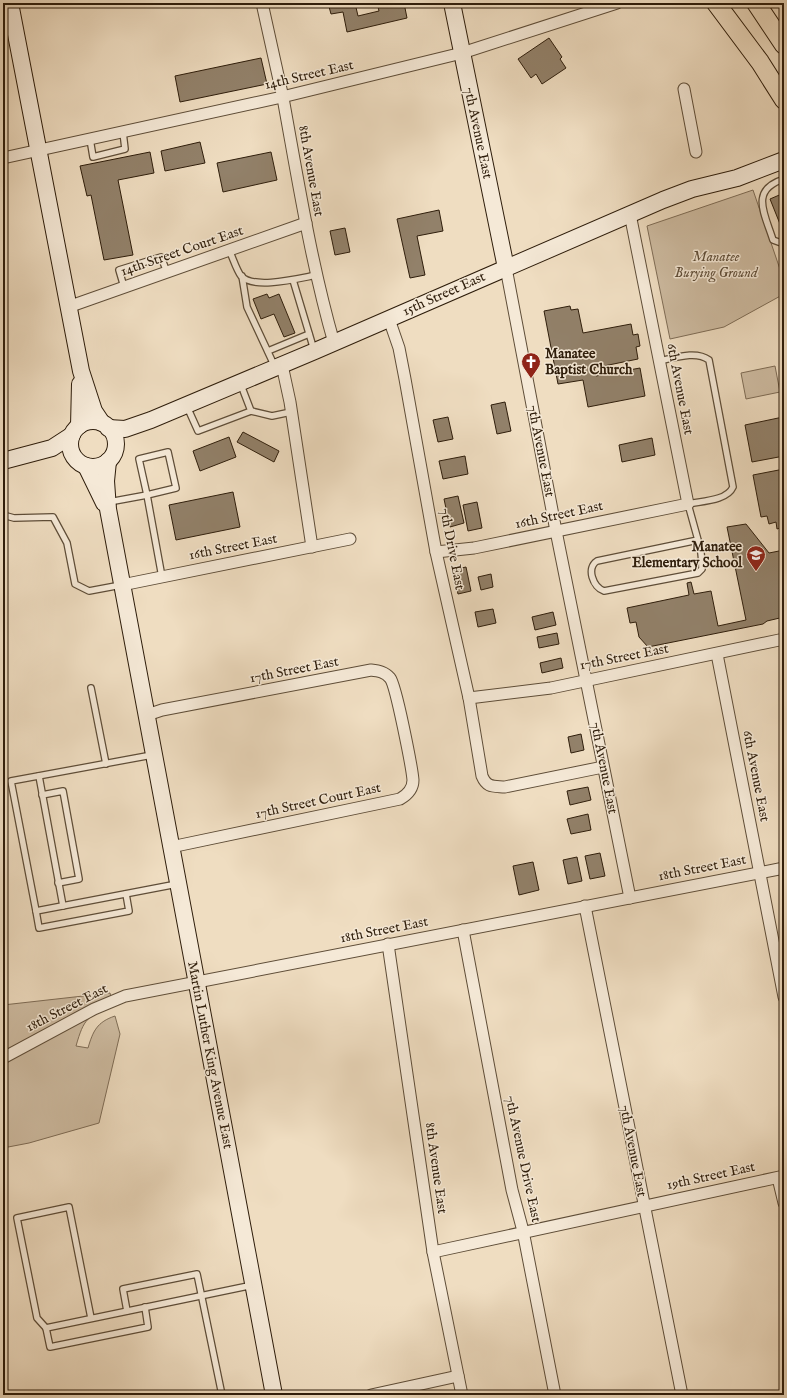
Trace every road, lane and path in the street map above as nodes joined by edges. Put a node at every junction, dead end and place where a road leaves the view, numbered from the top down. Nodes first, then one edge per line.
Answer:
1 (262, 3) edge
2 (452, 3) edge
3 (617, 3) edge
4 (716, 3) edge
5 (756, 3) edge
6 (8, 5) edge
7 (784, 45) edge
8 (462, 53) junction
9 (684, 89) dead end
10 (282, 97) junction
11 (784, 100) edge
12 (123, 132) junction
13 (90, 139) junction
14 (39, 151) junction
15 (696, 152) dead end
16 (3, 158) edge
17 (784, 160) edge
18 (784, 179) edge
19 (630, 214) junction
20 (306, 223) junction
21 (784, 244) edge
22 (229, 250) junction
23 (506, 268) junction
24 (167, 272) junction
25 (317, 275) junction
26 (242, 276) junction
27 (293, 280) junction
28 (124, 287) junction
29 (68, 307) junction
30 (389, 319) junction
31 (309, 334) junction
32 (334, 343) junction
33 (268, 351) junction
34 (315, 351) junction
35 (659, 361) junction
36 (279, 367) junction
37 (80, 371) junction
38 (240, 382) junction
39 (200, 399) junction
40 (189, 411) junction
41 (251, 412) junction
42 (291, 412) junction
43 (105, 426) junction
44 (75, 430) junction
45 (112, 454) junction
46 (28, 456) junction
47 (3, 461) edge
48 (81, 463) junction
49 (147, 495) junction
50 (688, 504) junction
51 (107, 506) junction
52 (3, 515) edge
53 (556, 530) junction
54 (350, 539) dead end
55 (698, 540) junction
56 (312, 547) junction
57 (436, 552) junction
58 (162, 577) junction
59 (122, 585) junction
60 (784, 639) edge
61 (717, 654) junction
62 (586, 680) junction
63 (91, 688) dead end
64 (469, 698) junction
65 (146, 715) junction
66 (404, 733) joint
67 (154, 755) junction
68 (106, 764) junction
69 (603, 767) junction
70 (39, 776) junction
71 (42, 795) junction
72 (171, 847) junction
73 (784, 868) edge
74 (760, 872) junction
75 (58, 883) junction
76 (178, 884) junction
77 (126, 894) junction
78 (630, 898) junction
79 (63, 906) junction
80 (585, 906) junction
81 (36, 911) junction
82 (463, 930) junction
83 (388, 944) junction
84 (196, 982) junction
85 (784, 997) edge
86 (3, 1058) edge
87 (781, 1177) edge
88 (784, 1203) edge
89 (644, 1205) junction
90 (523, 1231) junction
91 (433, 1252) junction
92 (253, 1285) junction
93 (202, 1296) junction
94 (145, 1307) junction
95 (127, 1311) junction
96 (91, 1318) junction
97 (46, 1328) junction
98 (458, 1376) junction
99 (222, 1395) edge
100 (274, 1395) edge
101 (371, 1395) edge
102 (462, 1395) edge
103 (554, 1395) edge
104 (682, 1395) edge

1 - 10 street, 8th Avenue East
2 - 8 street, 7th Avenue East
3 - 8 street, 14th Street East
4 - 11 main road
5 - 7 main road
6 - 14 street
8 - 10 street, 14th Street East
8 - 23 street, 7th Avenue East
9 - 15 street
10 - 12 street, 14th Street East
10 - 20 street, 8th Avenue East
12 - 13 street, 14th Street East
12 - 13 lane
13 - 14 street, 14th Street East
14 - 16 street, 14th Street East
14 - 29 street
17 - 19 street, 15th Street East
18 - 21 lane
19 - 23 street, 15th Street East
19 - 35 street, 6th Avenue East
20 - 22 street, 14th Street Court East
20 - 25 street, 8th Avenue East
22 - 24 street, 14th Street Court East
22 - 26 lane
23 - 30 street, 15th Street East
23 - 53 street, 7th Avenue East
24 - 28 street, 14th Street Court East
24 - 28 lane
25 - 27 lane
25 - 32 street, 8th Avenue East
26 - 27 lane
26 - 33 lane
27 - 31 lane
28 - 29 street, 14th Street Court East
29 - 37 street
30 - 32 street, 15th Street East
30 - 57 street, 7th Drive East
31 - 33 lane
31 - 34 lane
32 - 34 street, 15th Street East
33 - 36 lane
34 - 36 street, 15th Street East
35 - 50 street, 6th Avenue East
35 - 50 lane
36 - 38 street, 15th Street East
36 - 42 street
37 - 43 street
37 - 44 street
38 - 39 street, 15th Street East
38 - 41 lane
39 - 40 street, 15th Street East
39 - 43 street
40 - 41 lane
40 - 45 street, 15th Street East
41 - 42 lane
42 - 56 street
43 - 44 street
43 - 45 street
44 - 46 street
44 - 48 street
45 - 48 street
45 - 51 street
46 - 47 street
46 - 48 street
48 - 51 street
49 - 49 lane
49 - 51 lane
49 - 58 lane
50 - 53 street, 16th Street East
50 - 55 lane, 6th Avenue East
51 - 59 street, Martin Luther King Avenue East
52 - 59 lane
53 - 57 street, 16th Street East
53 - 62 street, 7th Avenue East
54 - 56 street, 16th Street East
55 - 55 lane, 6th Avenue East
56 - 58 street, 16th Street East
57 - 64 street, 7th Drive East
58 - 59 street, 16th Street East
59 - 65 street, Martin Luther King Avenue East
60 - 61 street, 17th Street East
61 - 62 street, 17th Street East
61 - 74 street, 6th Avenue East
62 - 64 street, 17th Street East
62 - 69 street, 7th Avenue East
63 - 68 lane
64 - 69 street, 7th Drive East
65 - 66 street, 17th Street East
65 - 67 street, Martin Luther King Avenue East
66 - 72 street, 17th Street Court East
67 - 68 lane
67 - 72 street, Martin Luther King Avenue East
68 - 70 lane
69 - 78 street, 7th Avenue East
70 - 71 lane
70 - 81 lane
71 - 75 lane
71 - 75 lane
72 - 76 street, Martin Luther King Avenue East
73 - 74 street, 18th Street East
74 - 78 street, 18th Street East
74 - 85 street, 6th Avenue East
75 - 79 lane
76 - 77 lane
76 - 84 street, Martin Luther King Avenue East
77 - 79 lane
77 - 81 lane
78 - 80 street, 18th Street East
79 - 81 lane
80 - 82 street, 18th Street East
80 - 89 street, 7th Avenue East
82 - 83 street, 18th Street East
82 - 90 street, 7th Avenue Drive East
83 - 84 street, 18th Street East
83 - 91 street, 8th Avenue East
84 - 86 street, 18th Street East
84 - 92 street, Martin Luther King Avenue East
87 - 88 street
87 - 89 street, 19th Street East
89 - 90 street, 19th Street East
89 - 104 street, 7th Avenue East
90 - 91 street, 19th Street East
90 - 103 street, 7th Avenue Drive East
91 - 98 street, 8th Avenue East
92 - 93 lane
92 - 100 street, Martin Luther King Avenue East
93 - 94 lane
93 - 95 lane
93 - 99 lane
94 - 95 lane
94 - 97 lane
95 - 96 lane
96 - 97 lane
96 - 97 lane
98 - 101 street
98 - 102 street, 8th Avenue East

